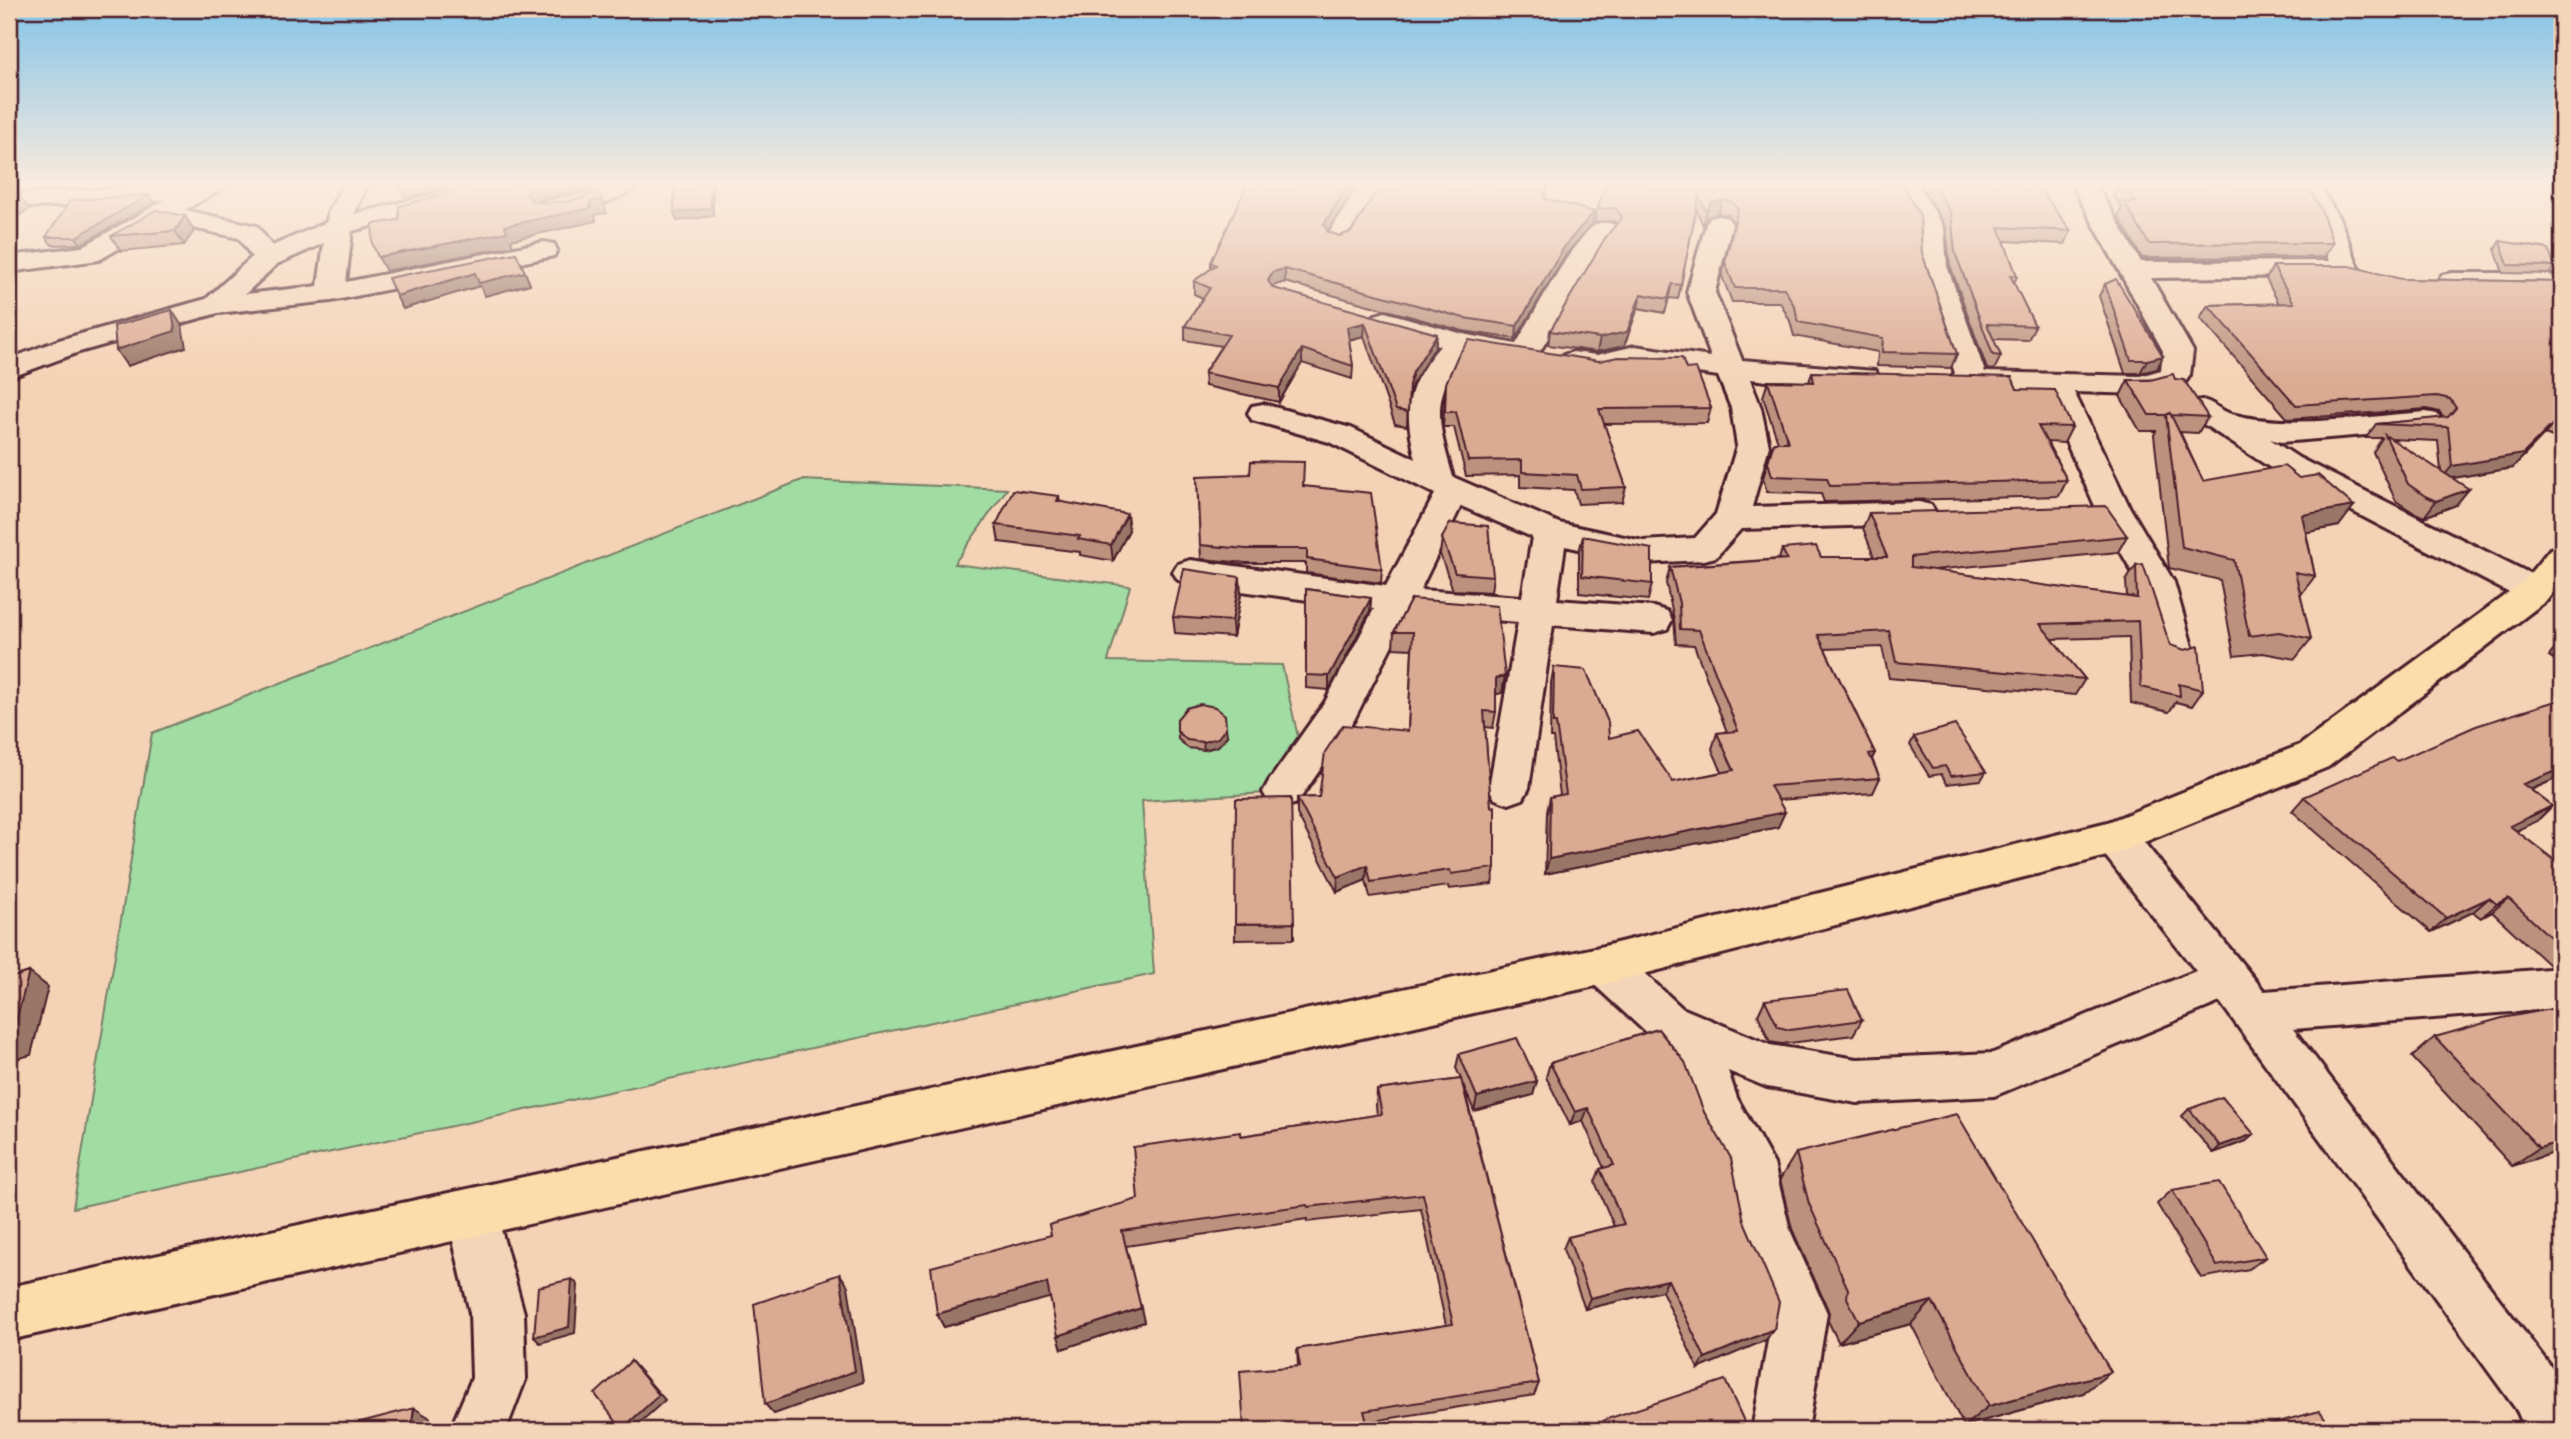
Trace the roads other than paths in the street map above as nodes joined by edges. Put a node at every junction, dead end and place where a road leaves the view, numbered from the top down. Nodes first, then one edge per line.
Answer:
1 (96, 250) edge
2 (262, 250) edge
3 (283, 250) edge
4 (336, 250) edge
5 (544, 250) dead end
6 (1587, 250) edge
7 (1712, 250) edge
8 (1932, 250) edge
9 (2122, 250) edge
10 (2343, 250) edge
11 (267, 257) junction
12 (9, 264) edge
13 (2134, 270) junction
14 (2429, 281) edge
15 (2562, 285) edge
16 (331, 293) junction
17 (216, 304) junction
18 (1365, 315) edge
19 (1459, 342) junction
20 (1525, 354) junction
21 (1728, 368) junction
22 (9, 369) edge
23 (1890, 378) edge
24 (1932, 379) edge
25 (2163, 379) junction
26 (1973, 380) junction
27 (2054, 383) junction
28 (2202, 409) junction
29 (1263, 413) dead end
30 (2427, 421) edge
31 (1446, 486) junction
32 (1950, 512) edge
33 (1732, 518) junction
34 (1550, 532) junction
35 (2562, 557) edge
36 (1188, 572) edge
37 (2535, 591) junction
38 (1397, 600) junction
39 (1538, 611) junction
40 (1654, 621) dead end
41 (2175, 650) edge
42 (1509, 788) dead end
43 (1283, 792) dead end
44 (2115, 836) junction
45 (1604, 965) junction
46 (2562, 988) edge
47 (2241, 995) junction
48 (1666, 1022) junction
49 (472, 1215) junction
50 (9, 1314) edge
51 (2554, 1422) edge
52 (478, 1430) edge
53 (1780, 1430) edge

1 - 12 street
2 - 11 street
3 - 11 street
4 - 16 street
5 - 16 street
6 - 20 street
7 - 21 street
8 - 26 street
9 - 13 street
10 - 13 street
11 - 17 street
13 - 25 street
14 - 15 street
16 - 17 street
17 - 22 street
18 - 19 street
19 - 20 street
19 - 31 street
20 - 21 street
21 - 23 street
21 - 33 street
24 - 26 street
25 - 27 street
25 - 28 street
26 - 27 street
27 - 41 street
28 - 30 street
28 - 37 street
29 - 31 street
31 - 34 street
31 - 38 street
32 - 33 street
33 - 34 street
34 - 39 street
35 - 37 main road
36 - 38 street
37 - 44 main road
38 - 39 street
38 - 43 street
39 - 40 street
39 - 42 street
44 - 45 main road
44 - 47 street
45 - 48 street
45 - 49 main road
46 - 47 street
47 - 48 street
47 - 51 street
48 - 53 street
49 - 50 main road
49 - 52 street

